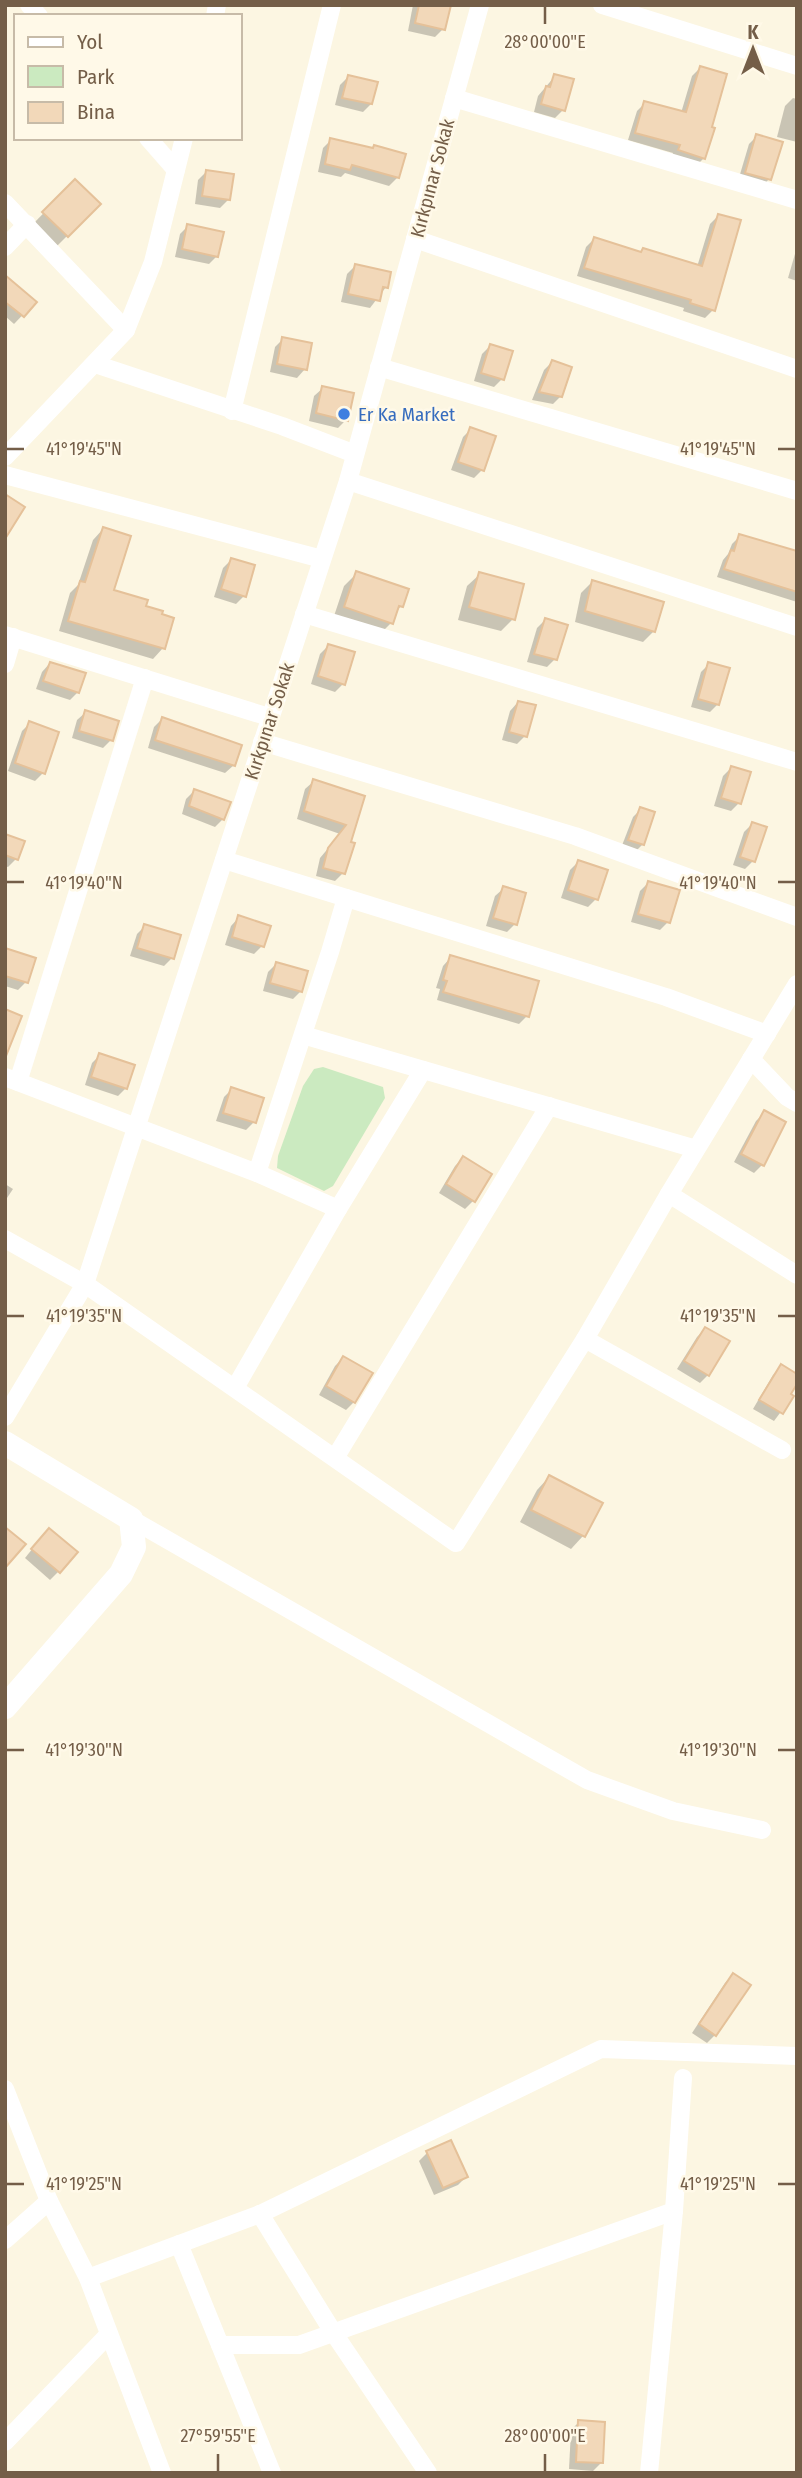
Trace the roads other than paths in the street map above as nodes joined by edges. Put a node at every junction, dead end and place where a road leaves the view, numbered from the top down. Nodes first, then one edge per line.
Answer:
1 (332, 5) edge
2 (480, 5) edge
3 (602, 5) edge
4 (797, 66) edge
5 (454, 98) junction
6 (150, 140) edge
7 (184, 140) edge
8 (176, 170) junction
9 (797, 200) edge
10 (5, 203) edge
11 (27, 224) junction
12 (415, 239) junction
13 (5, 247) edge
14 (125, 330) junction
15 (95, 364) junction
16 (379, 367) junction
17 (797, 369) edge
18 (232, 411) junction
19 (355, 454) junction
20 (5, 457) edge
21 (5, 475) edge
22 (348, 481) junction
23 (797, 491) edge
24 (322, 559) junction
25 (304, 614) junction
26 (797, 627) edge
27 (9, 636) edge
28 (5, 664) edge
29 (145, 678) junction
30 (269, 717) junction
31 (262, 742) junction
32 (797, 762) edge
33 (224, 860) junction
34 (345, 898) junction
35 (797, 917) edge
36 (797, 984) edge
37 (303, 1034) junction
38 (767, 1034) junction
39 (751, 1059) junction
40 (424, 1070) junction
41 (12, 1080) edge
42 (797, 1103) edge
43 (549, 1106) junction
44 (136, 1128) junction
45 (696, 1149) junction
46 (257, 1173) junction
47 (669, 1194) junction
48 (338, 1209) junction
49 (5, 1239) edge
50 (797, 1275) edge
51 (85, 1284) junction
52 (584, 1339) junction
53 (235, 1388) junction
54 (5, 1417) edge
55 (7, 1447) edge
56 (782, 1450) dead end
57 (335, 1458) junction
58 (131, 1519) junction
59 (5, 1707) edge
60 (762, 1830) dead end
61 (797, 2056) edge
62 (683, 2078) dead end
63 (5, 2090) edge
64 (49, 2201) junction
65 (674, 2211) junction
66 (260, 2214) junction
67 (5, 2241) edge
68 (178, 2244) junction
69 (88, 2278) junction
70 (333, 2332) junction
71 (109, 2334) junction
72 (220, 2345) junction
73 (5, 2442) edge
74 (162, 2473) edge
75 (272, 2473) edge
76 (428, 2473) edge
77 (649, 2473) edge

1 - 18 street
2 - 5 street, Kırkpınar Sokak
3 - 4 street
5 - 9 street
5 - 12 street, Kırkpınar Sokak
6 - 8 street
7 - 8 street
8 - 14 street
10 - 11 street
11 - 13 street
11 - 14 street
12 - 16 street, Kırkpınar Sokak
12 - 17 street
14 - 15 street
15 - 18 street
15 - 20 street
16 - 19 street, Kırkpınar Sokak
16 - 23 street
18 - 19 street
19 - 22 street, Kırkpınar Sokak
21 - 24 street
22 - 24 street, Kırkpınar Sokak
22 - 26 street
24 - 25 street, Kırkpınar Sokak
25 - 30 street, Kırkpınar Sokak
25 - 32 street
27 - 28 street
27 - 29 street
29 - 30 street
29 - 41 street
30 - 31 street, Kırkpınar Sokak
31 - 33 street, Kırkpınar Sokak
31 - 35 street
33 - 34 street
33 - 44 street, Kırkpınar Sokak
34 - 37 street
34 - 38 street
36 - 38 street
37 - 40 street
37 - 46 street
38 - 39 street
39 - 42 street
39 - 45 street
40 - 43 street
40 - 48 street
41 - 44 street
43 - 45 street
43 - 57 street
44 - 46 street
44 - 51 street, Kırkpınar Sokak
45 - 47 street
46 - 48 street
47 - 50 street
47 - 52 street
48 - 53 street
49 - 51 street
51 - 53 street
51 - 54 street, Kırkpınar Sokak
52 - 56 street
52 - 57 street
53 - 57 street
55 - 58 street
58 - 59 street
58 - 60 street
61 - 66 street
62 - 65 street
63 - 64 street
64 - 67 street
64 - 69 street
65 - 70 street
65 - 77 street
66 - 68 street
66 - 70 street
68 - 69 street
68 - 72 street
69 - 71 street
70 - 72 street
70 - 76 street
71 - 73 street
71 - 74 street
72 - 75 street

